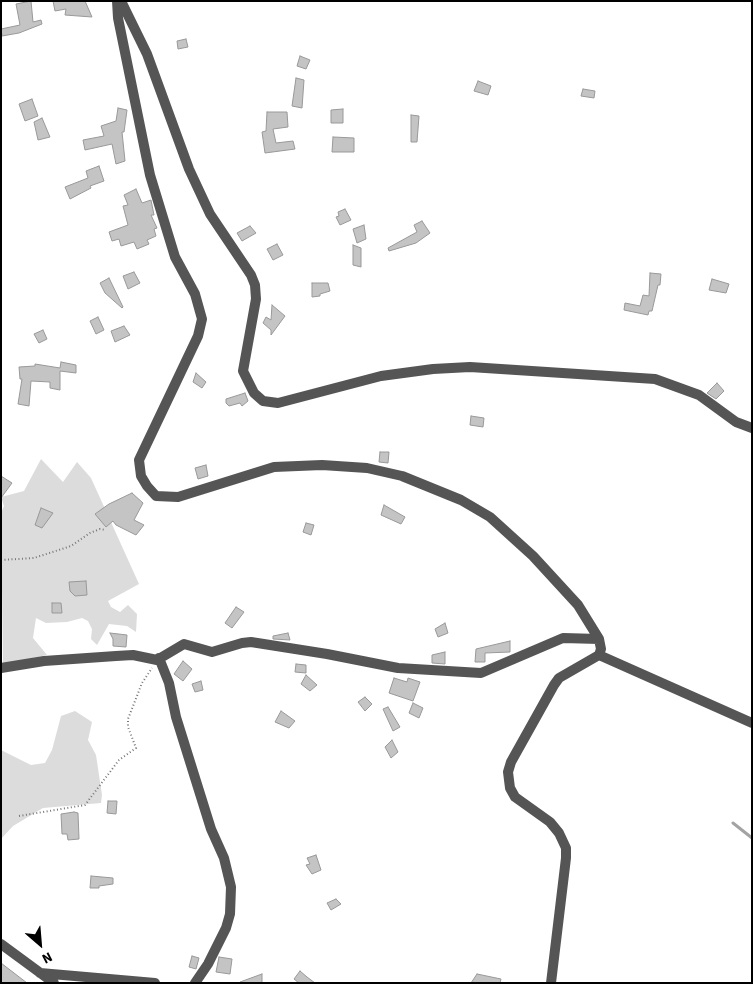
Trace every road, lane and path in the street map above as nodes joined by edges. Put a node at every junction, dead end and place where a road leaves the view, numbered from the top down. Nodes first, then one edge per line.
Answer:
1 (117, 1) edge
2 (121, 1) edge
3 (752, 428) edge
4 (106, 530) dead end
5 (1, 560) edge
6 (598, 639) junction
7 (599, 655) junction
8 (158, 659) junction
9 (1, 668) edge
10 (752, 723) edge
11 (19, 816) dead end
12 (1, 944) edge
13 (40, 973) junction
14 (54, 983) edge
15 (155, 983) edge
16 (195, 983) edge
17 (551, 983) edge

1 - 6 street
2 - 3 street
4 - 5 path
6 - 7 street
6 - 8 street
7 - 10 street
7 - 17 street
8 - 9 street
8 - 11 path
8 - 16 street
12 - 13 street
13 - 14 street
13 - 15 street

